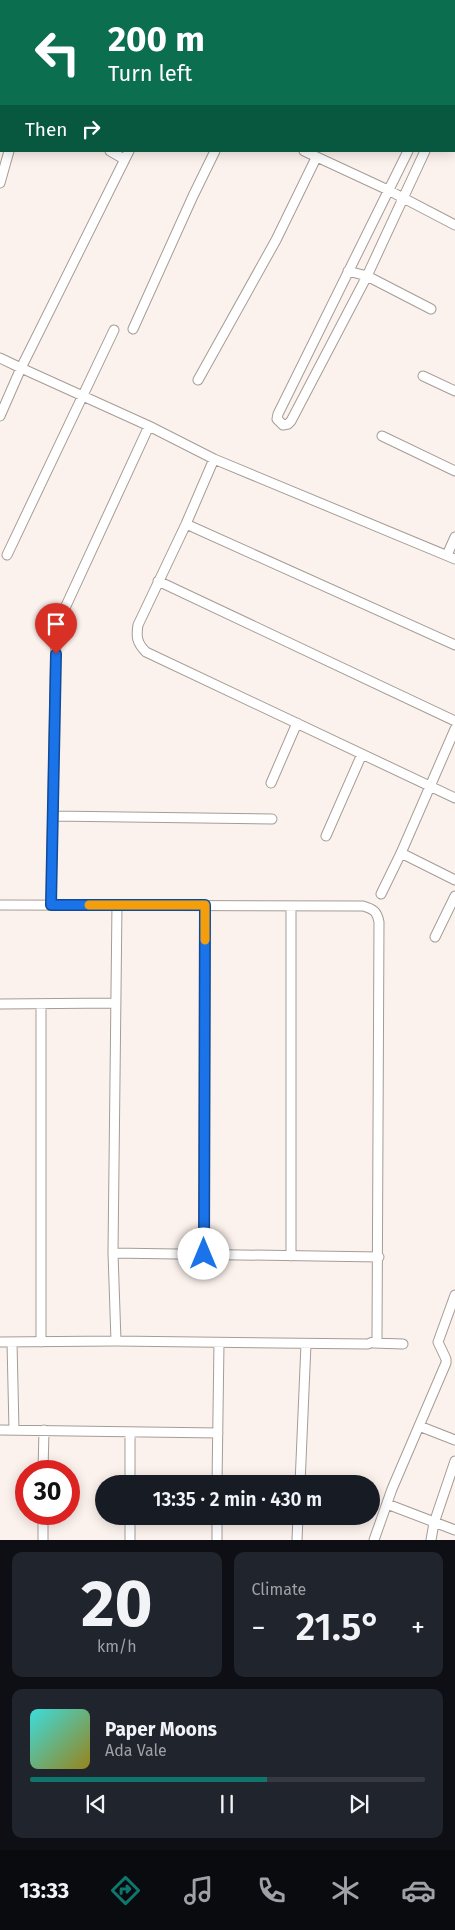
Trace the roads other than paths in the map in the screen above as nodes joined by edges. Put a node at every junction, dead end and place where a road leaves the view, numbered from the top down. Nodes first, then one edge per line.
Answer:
1 (9, 152) edge
2 (215, 152) edge
3 (306, 152) edge
4 (407, 152) edge
5 (424, 152) edge
6 (126, 155) edge
7 (316, 158) junction
8 (0, 183) edge
9 (388, 190) junction
10 (402, 197) junction
11 (455, 225) edge
12 (348, 270) junction
13 (367, 276) junction
14 (431, 309) dead end
15 (133, 329) dead end
16 (114, 330) dead end
17 (0, 358) edge
18 (21, 368) junction
19 (423, 376) dead end
20 (198, 380) dead end
21 (455, 391) edge
22 (82, 396) junction
23 (0, 416) edge
24 (149, 426) junction
25 (382, 436) dead end
26 (214, 459) junction
27 (455, 471) edge
28 (186, 524) junction
29 (455, 537) edge
30 (7, 555) dead end
31 (451, 557) edge
32 (158, 581) junction
33 (65, 608) dead end
34 (56, 636) dead end
35 (455, 644) edge
36 (455, 721) edge
37 (297, 723) junction
38 (455, 729) edge
39 (362, 754) junction
40 (271, 783) dead end
41 (430, 786) junction
42 (455, 798) edge
43 (53, 816) junction
44 (272, 819) dead end
45 (326, 836) dead end
46 (401, 853) junction
47 (455, 880) edge
48 (381, 894) dead end
49 (455, 896) edge
50 (0, 905) edge
51 (51, 905) junction
52 (117, 905) junction
53 (205, 905) junction
54 (291, 906) junction
55 (435, 937) dead end
56 (116, 1003) junction
57 (0, 1004) edge
58 (41, 1004) junction
59 (114, 1253) junction
60 (204, 1254) junction
61 (290, 1256) junction
62 (378, 1257) junction
63 (455, 1295) edge
64 (116, 1341) junction
65 (0, 1342) edge
66 (12, 1342) junction
67 (41, 1342) junction
68 (219, 1343) junction
69 (374, 1343) junction
70 (306, 1344) junction
71 (403, 1344) dead end
72 (451, 1360) edge
73 (419, 1426) junction
74 (0, 1430) edge
75 (14, 1430) junction
76 (44, 1430) junction
77 (130, 1432) junction
78 (218, 1433) junction
79 (455, 1440) edge
80 (44, 1460) edge
81 (455, 1461) edge
82 (130, 1475) edge
83 (217, 1475) edge
84 (300, 1475) edge
85 (387, 1504) junction
86 (434, 1523) junction
87 (43, 1525) edge
88 (130, 1525) edge
89 (217, 1525) edge
90 (298, 1525) edge
91 (455, 1530) edge
92 (43, 1540) edge
93 (130, 1540) edge
94 (217, 1540) edge
95 (297, 1540) edge
96 (374, 1540) edge
97 (432, 1540) edge

1 - 8 street
2 - 15 street
3 - 7 street
4 - 9 street
5 - 10 street
6 - 18 street
7 - 9 street
7 - 20 street
9 - 10 street
9 - 12 street
10 - 11 street
10 - 13 street
12 - 13 street
12 - 13 street
13 - 14 street
16 - 22 street
17 - 18 street
18 - 22 street
18 - 23 street
19 - 21 street
22 - 24 street
22 - 30 street
24 - 26 street
24 - 33 street
25 - 27 street
26 - 28 street
26 - 31 street
28 - 32 street
28 - 35 street
29 - 31 street
32 - 36 street
32 - 37 street
34 - 43 street
37 - 39 street
37 - 40 street
38 - 41 street
39 - 41 street
39 - 45 street
41 - 42 street
41 - 46 street
43 - 44 street
43 - 51 street
46 - 47 street
46 - 48 street
49 - 55 street
50 - 51 street
51 - 52 street
52 - 53 street
52 - 56 street
53 - 54 street
53 - 60 street
54 - 61 street
54 - 62 street
56 - 58 street
56 - 59 street
57 - 58 street
58 - 67 street
59 - 60 street
59 - 64 street
60 - 61 street
61 - 62 street
62 - 69 street
63 - 72 street
64 - 67 street
64 - 68 street
65 - 66 street
66 - 67 street
66 - 75 street
68 - 70 street
68 - 78 street
69 - 70 street
69 - 71 street
70 - 84 street
72 - 73 street
73 - 79 street
73 - 85 street
74 - 75 street
75 - 76 street
76 - 77 street
76 - 80 street
77 - 78 street
77 - 82 street
78 - 83 street
81 - 86 street
85 - 86 street
85 - 96 street
86 - 91 street
86 - 97 street
87 - 92 street
88 - 93 street
89 - 94 street
90 - 95 street

